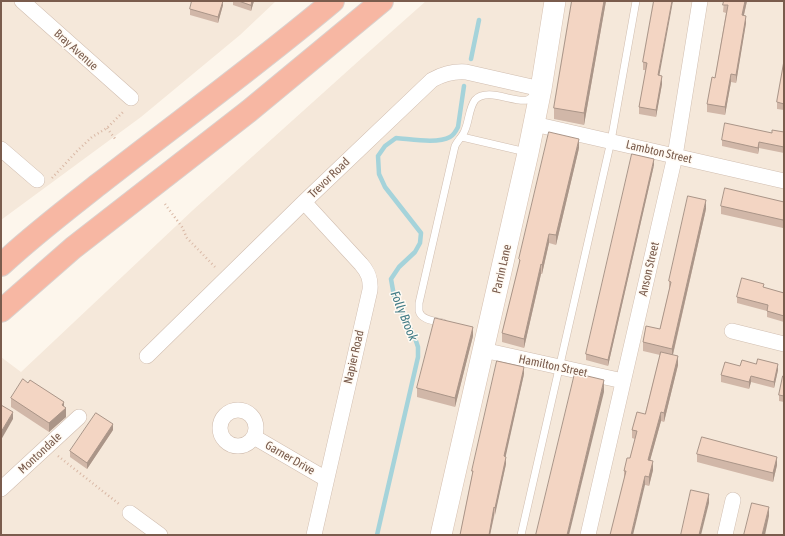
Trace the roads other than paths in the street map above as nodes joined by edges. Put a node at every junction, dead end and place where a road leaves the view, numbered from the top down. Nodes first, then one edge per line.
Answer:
1 (22, 1) edge
2 (333, 1) edge
3 (382, 1) edge
4 (555, 1) edge
5 (636, 1) edge
6 (700, 1) edge
7 (541, 89) junction
8 (131, 98) road end
9 (534, 124) junction
10 (462, 137) junction
11 (611, 142) junction
12 (1, 149) edge
13 (528, 153) junction
14 (675, 156) junction
15 (37, 180) road end
16 (784, 181) edge
17 (304, 202) junction
18 (1, 265) edge
19 (1, 311) edge
20 (449, 324) edge
21 (732, 331) dead end
22 (483, 338) junction
23 (784, 344) edge
24 (147, 356) dead end
25 (560, 367) junction
26 (623, 381) junction
27 (80, 417) dead end
28 (254, 437) dead end
29 (326, 479) junction
30 (1, 489) edge
31 (733, 500) dead end
32 (130, 513) road end
33 (160, 535) edge
34 (314, 535) edge
35 (441, 535) edge
36 (521, 535) edge
37 (588, 535) edge
38 (725, 535) edge

1 - 8 street, Bray Avenue
2 - 18 highway
3 - 19 highway
4 - 7 main road, Parrin Lane
5 - 11 lane
6 - 14 street, Anson Street
7 - 9 main road, Parrin Lane
7 - 10 lane
7 - 17 street, Trevor Road
9 - 11 street, Lambton Street
9 - 13 main road, Parrin Lane
10 - 13 lane
10 - 20 lane
11 - 14 street, Lambton Street
11 - 25 lane
12 - 15 street
13 - 22 main road, Parrin Lane
14 - 16 street, Lambton Street
14 - 26 street, Anson Street
17 - 24 street, Trevor Road
17 - 29 street, Napier Road
21 - 23 street
22 - 25 street, Hamilton Street
22 - 35 main road, Parrin Lane
25 - 26 street, Hamilton Street
25 - 36 lane
26 - 37 street, Anson Street
27 - 30 street, Montondale
28 - 29 street, Garner Drive
29 - 34 street, Napier Road
31 - 38 street
32 - 33 street

